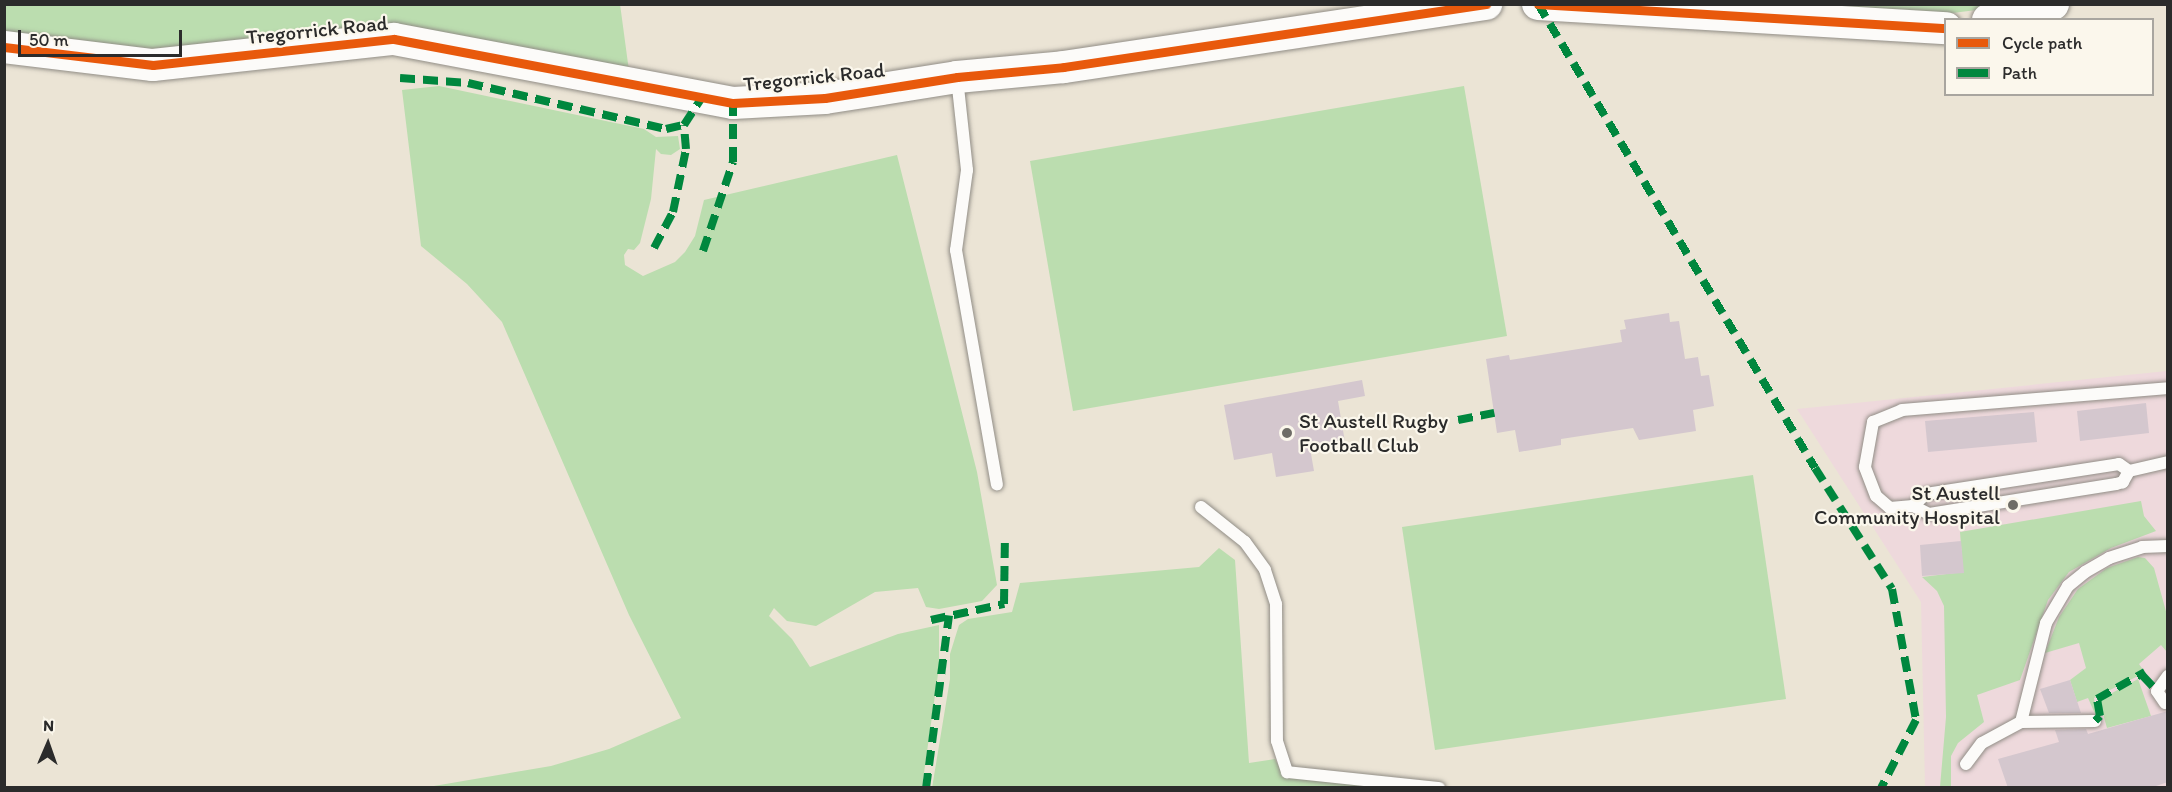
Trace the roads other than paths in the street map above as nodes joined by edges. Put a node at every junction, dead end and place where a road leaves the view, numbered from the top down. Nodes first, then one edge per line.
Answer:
1 (1486, 4) edge
2 (1538, 4) edge
3 (2053, 4) edge
4 (1996, 18) edge
5 (1944, 28) edge
6 (4, 47) edge
7 (957, 77) junction
8 (2168, 388) edge
9 (2168, 462) edge
10 (2129, 471) junction
11 (997, 484) dead end
12 (1913, 506) junction
13 (1201, 507) dead end
14 (2168, 546) edge
15 (2168, 676) edge
16 (2165, 703) dead end
17 (2095, 721) dead end
18 (2021, 722) junction
19 (1966, 764) dead end
20 (1439, 788) edge

1 - 7 street, Tregorrick Road
2 - 5 street
3 - 4 street
6 - 7 street, Tregorrick Road
7 - 11 lane
8 - 12 lane
9 - 10 lane
10 - 12 lane
10 - 12 lane
13 - 20 lane
14 - 18 lane
15 - 16 lane
17 - 18 lane
18 - 19 lane

